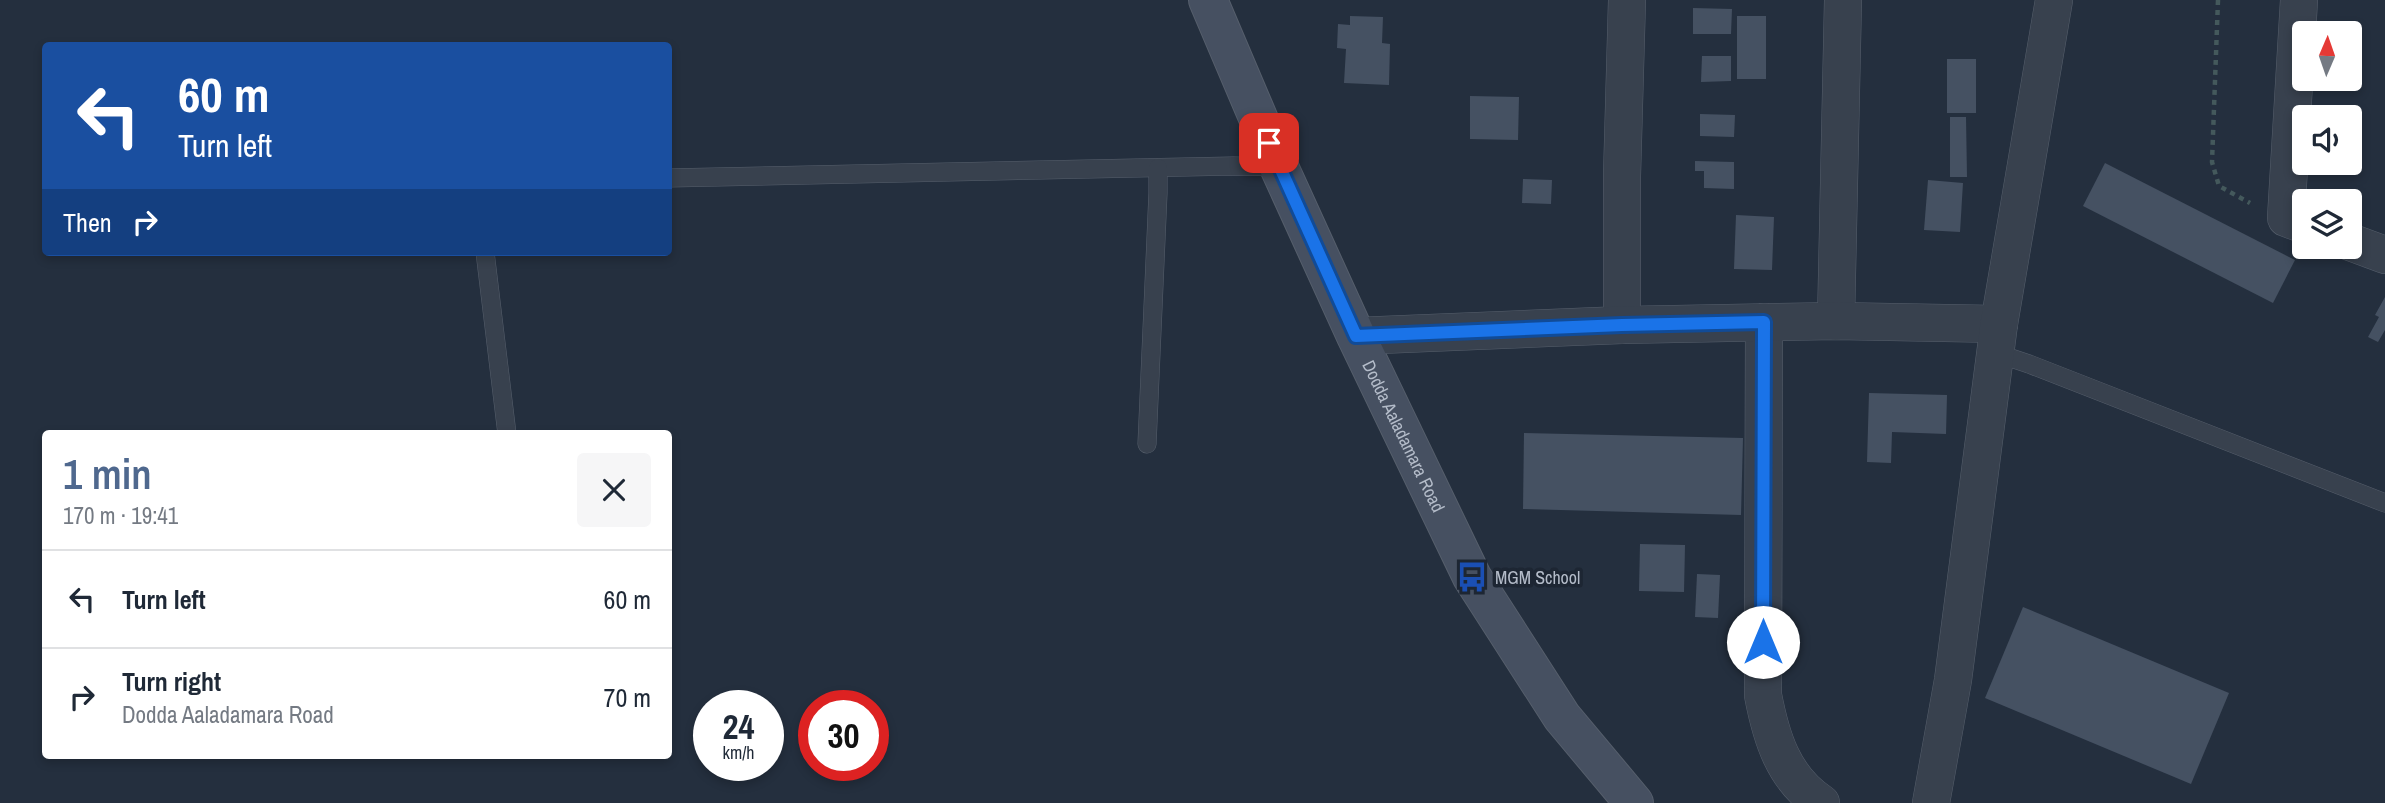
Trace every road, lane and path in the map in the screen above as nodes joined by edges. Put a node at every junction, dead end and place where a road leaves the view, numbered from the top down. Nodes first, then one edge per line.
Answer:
1 (1208, 0) edge
2 (1627, 0) edge
3 (1843, 0) edge
4 (2054, 0) edge
5 (2218, 0) edge
6 (2299, 0) edge
7 (1279, 167) junction
8 (1158, 168) junction
9 (672, 178) edge
10 (2296, 189) edge
11 (2292, 221) edge
12 (2362, 246) edge
13 (2385, 255) edge
14 (485, 256) edge
15 (1836, 321) junction
16 (1764, 322) junction
17 (1622, 325) junction
18 (1356, 336) junction
19 (1997, 338) junction
20 (507, 430) edge
21 (1147, 444) dead end
22 (2385, 503) edge
23 (1634, 803) edge
24 (1821, 803) edge
25 (1931, 803) edge

1 - 7 main road, Dodda Aaladamara Road
2 - 17 street
3 - 15 street
4 - 19 street
5 - 11 path
6 - 10 street
7 - 8 lane
7 - 18 main road, Dodda Aaladamara Road
8 - 9 lane
8 - 21 lane
12 - 13 street
14 - 20 lane
15 - 16 street
15 - 19 street
16 - 17 street
16 - 24 street
17 - 18 street
18 - 23 main road, Dodda Aaladamara Road
19 - 22 lane
19 - 25 street

